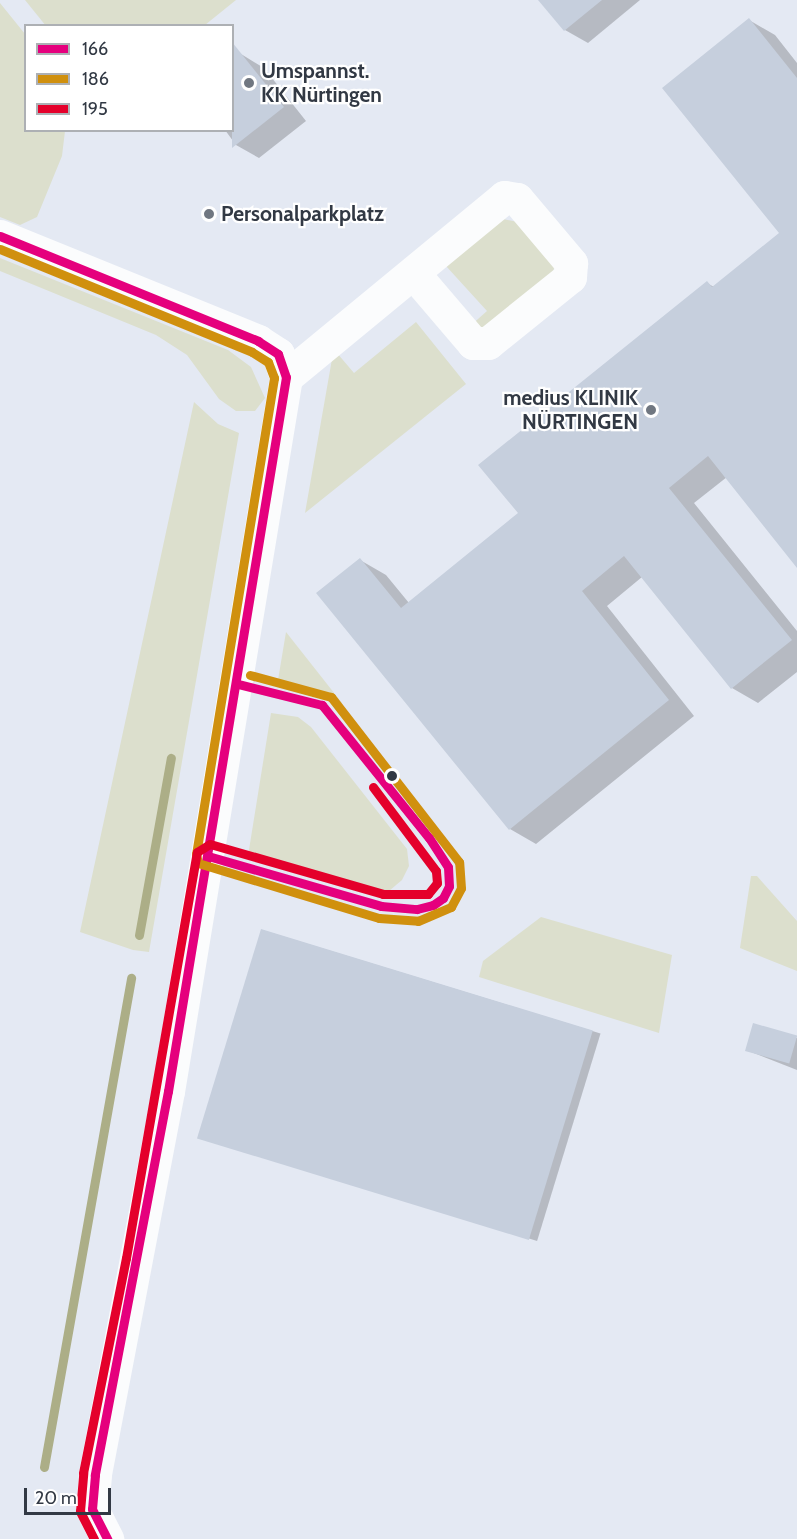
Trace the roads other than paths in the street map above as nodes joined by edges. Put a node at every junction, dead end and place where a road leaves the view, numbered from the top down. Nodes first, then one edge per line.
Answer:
1 (0, 236) edge
2 (414, 274) junction
3 (286, 377) junction
4 (107, 1539) edge

1 - 3 street
2 - 2 street
2 - 3 street
3 - 4 street

